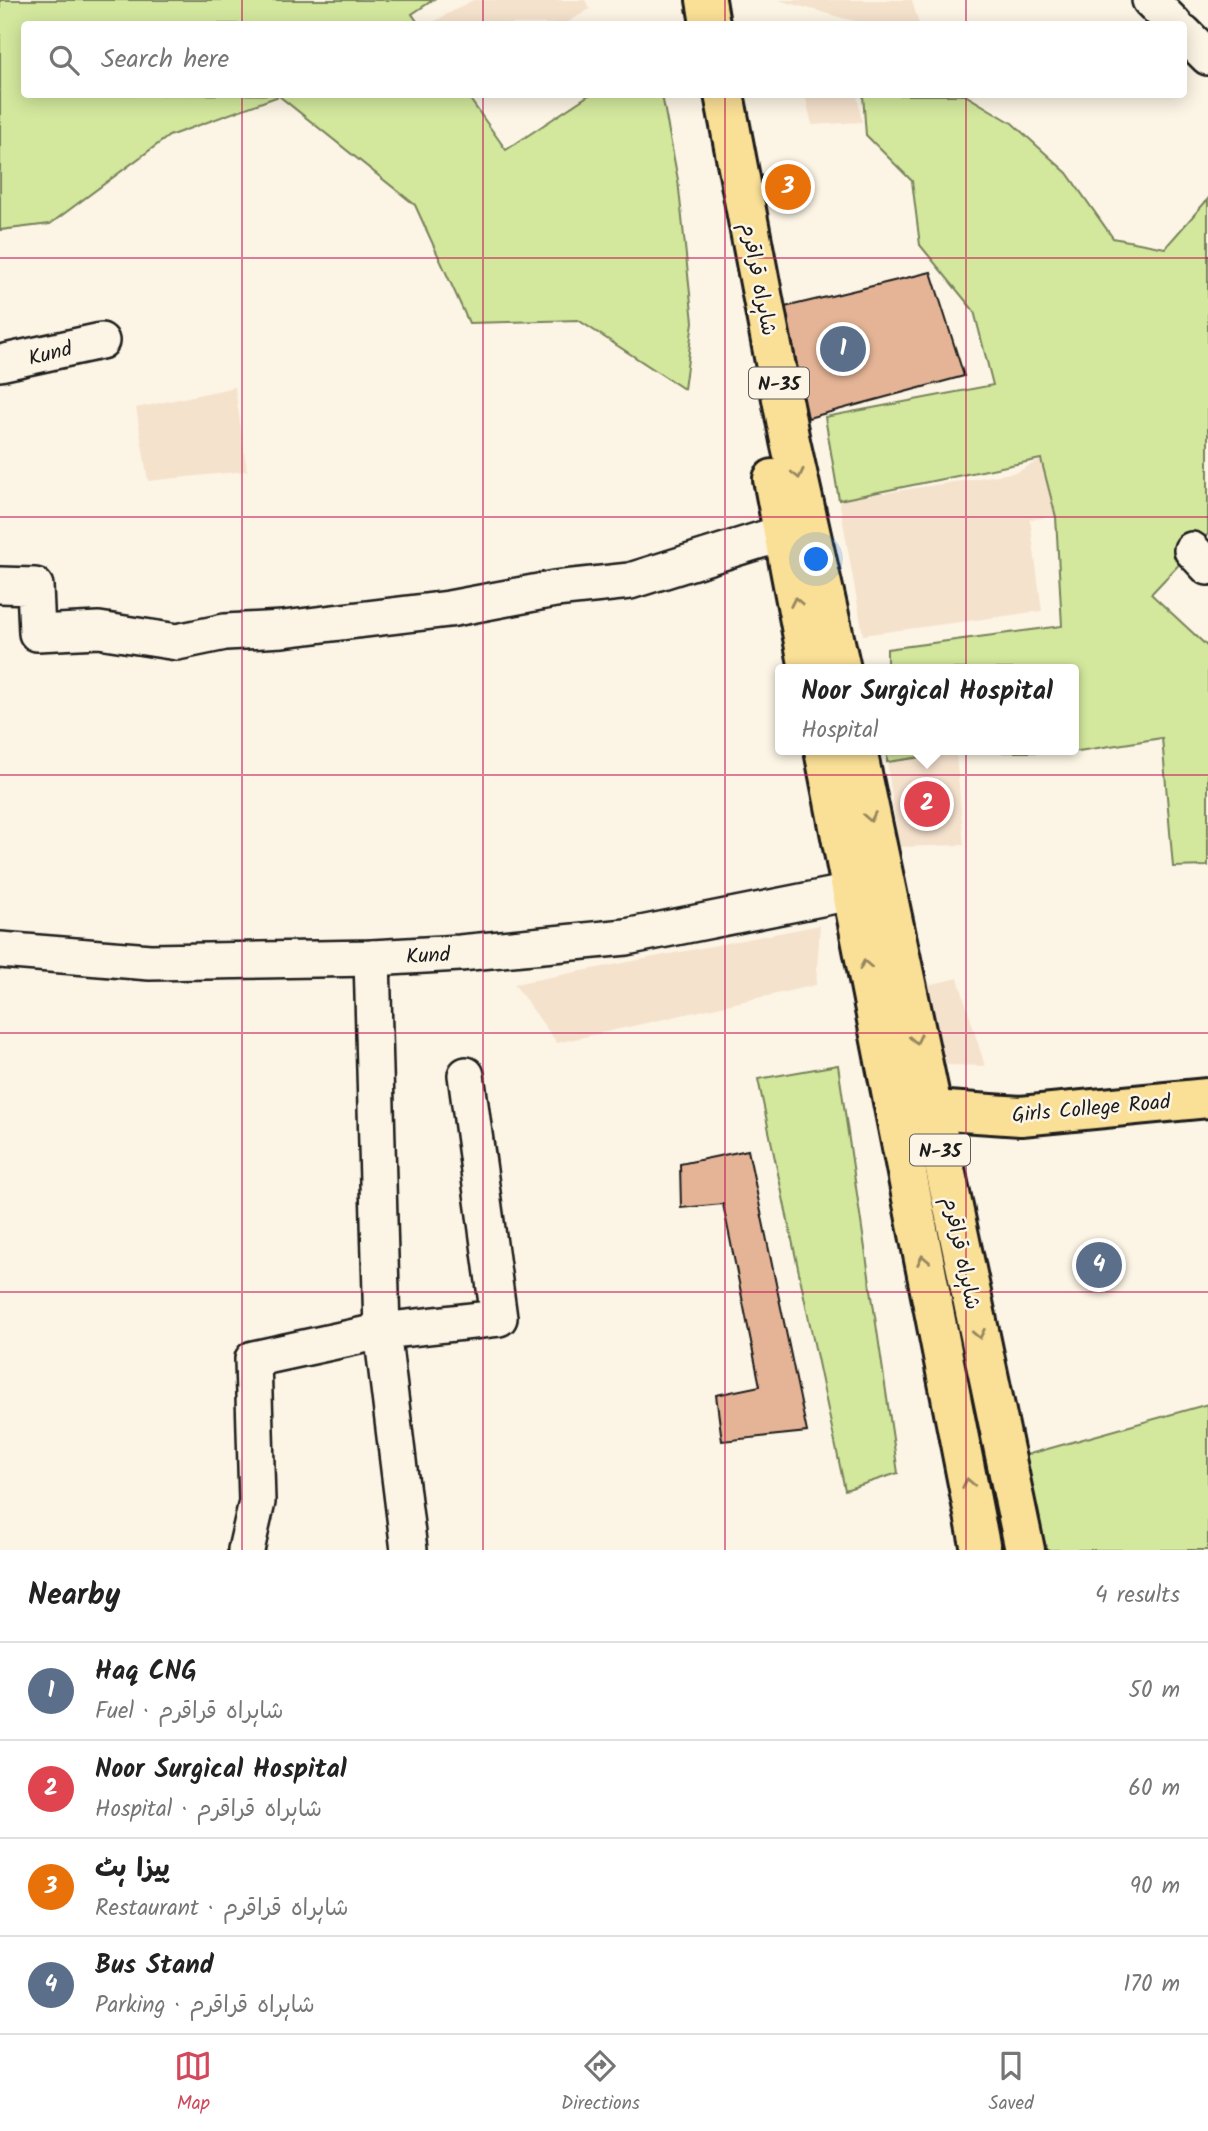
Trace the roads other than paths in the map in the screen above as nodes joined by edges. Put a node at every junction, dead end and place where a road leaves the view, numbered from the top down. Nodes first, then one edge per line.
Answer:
1 (684, 0) edge
2 (706, 0) edge
3 (1150, 0) edge
4 (688, 21) edge
5 (710, 21) edge
6 (1171, 21) edge
7 (1187, 36) edge
8 (1208, 57) edge
9 (702, 98) edge
10 (725, 98) edge
11 (101, 341) dead end
12 (0, 363) edge
13 (783, 533) junction
14 (0, 585) edge
15 (807, 664) edge
16 (840, 664) edge
17 (825, 755) edge
18 (858, 755) edge
19 (850, 892) junction
20 (0, 950) edge
21 (372, 958) junction
22 (466, 1075) dead end
23 (1208, 1098) edge
24 (932, 1110) junction
25 (382, 1331) junction
26 (246, 1550) edge
27 (409, 1550) edge
28 (981, 1550) edge
29 (1025, 1550) edge

1 - 4 main road
2 - 5 main road
3 - 6 street
7 - 8 street
9 - 13 main road, شاہراہ قراقرم / N-35
10 -> 16 main road, شاہراہ قراقرم / N-35
11 - 12 street, Kund
13 - 14 street
15 -> 13 main road, شاہراہ قراقرم / N-35
17 - 19 main road, شاہراہ قراقرم / N-35
18 -> 24 main road, شاہراہ قراقرم / N-35
19 - 21 street, Kund
28 -> 19 main road, شاہراہ قراقرم / N-35
20 - 21 street, Kund
21 - 25 street
22 - 25 street
23 - 24 main road, Girls College Road
24 -> 29 main road, شاہراہ قراقرم / N-35
25 - 26 street
25 - 27 street

